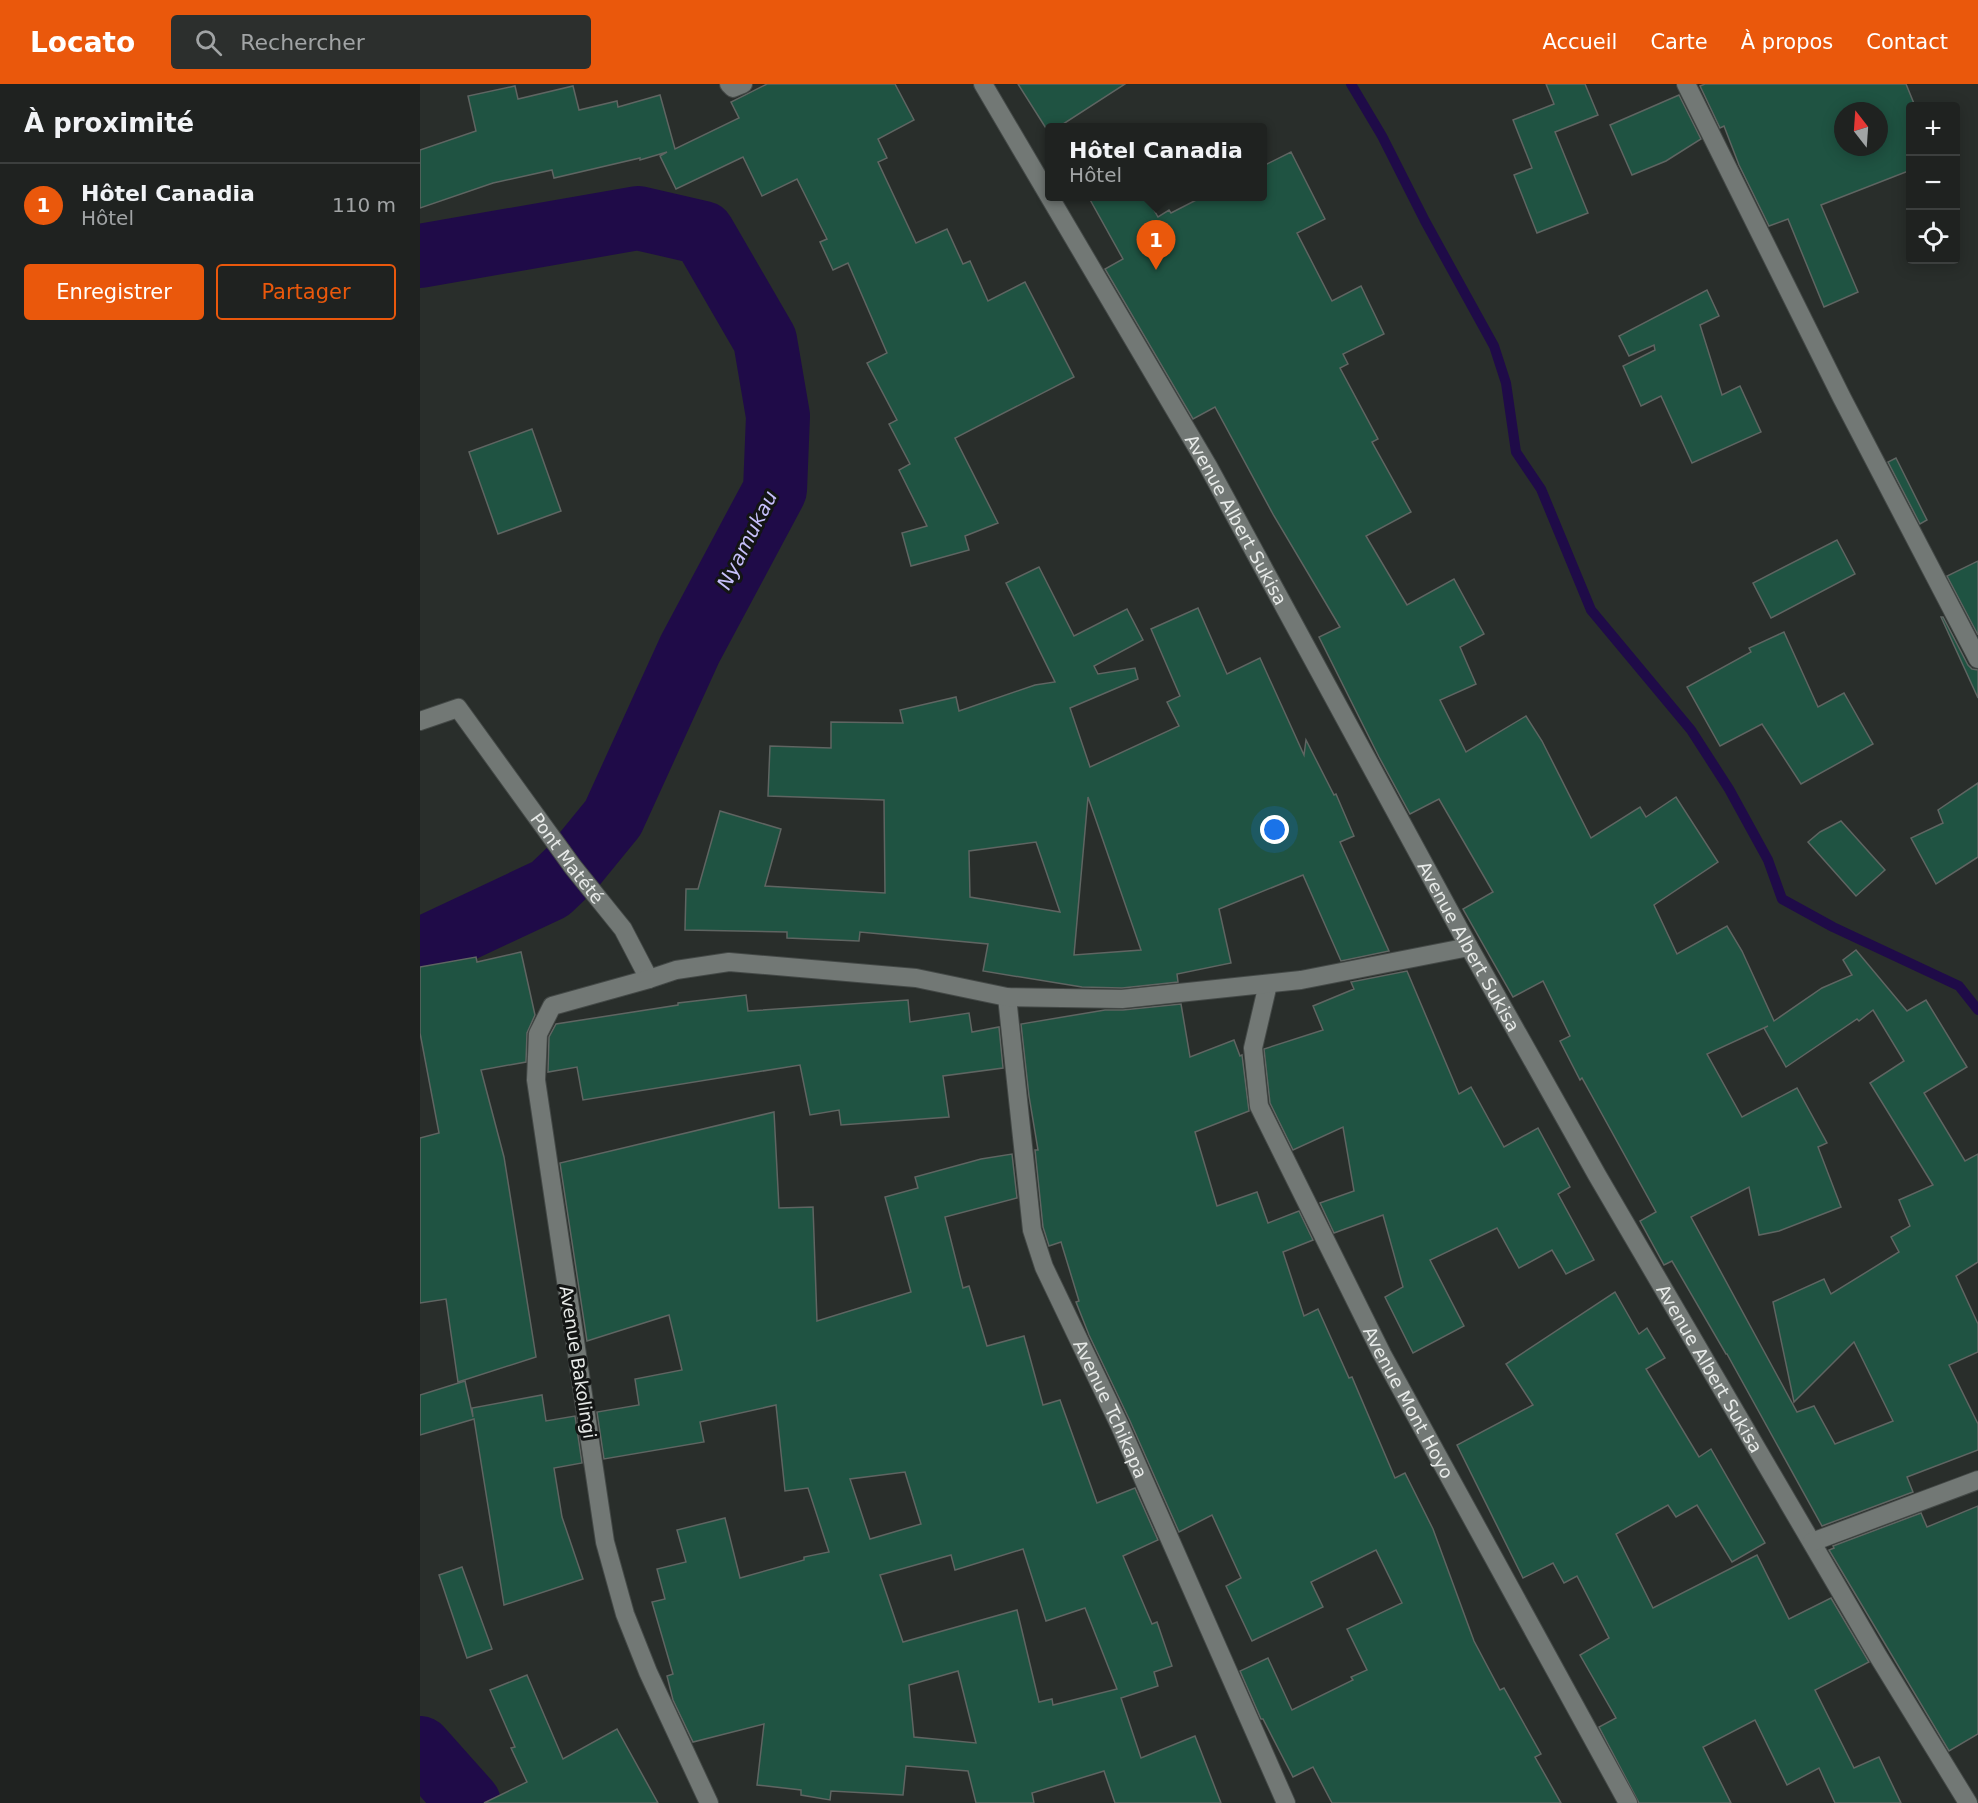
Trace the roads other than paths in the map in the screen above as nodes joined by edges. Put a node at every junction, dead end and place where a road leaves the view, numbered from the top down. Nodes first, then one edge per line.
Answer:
1 (729, 84) edge
2 (743, 84) edge
3 (983, 84) edge
4 (1686, 84) edge
5 (1045, 189) edge
6 (1052, 201) edge
7 (1978, 659) edge
8 (420, 721) edge
9 (1469, 947) junction
10 (649, 979) junction
11 (1268, 984) junction
12 (1007, 997) junction
13 (1978, 1480) edge
14 (1812, 1542) junction
15 (709, 1803) edge
16 (1286, 1803) edge
17 (1628, 1803) edge
18 (1968, 1803) edge

1 - 2 street
3 - 5 street, Avenue Albert Sukisa
4 - 7 street
6 - 9 street, Avenue Albert Sukisa
8 - 10 street, Pont Matété
9 - 11 street, Avenue Bakolingi
9 - 14 street, Avenue Albert Sukisa
10 - 12 street, Avenue Bakolingi
10 - 15 street, Avenue Bakolingi
11 - 12 street, Avenue Bakolingi
11 - 17 street, Avenue Mont Hoyo
12 - 16 street, Avenue Tchikapa
13 - 14 street
14 - 18 street, Avenue Albert Sukisa

